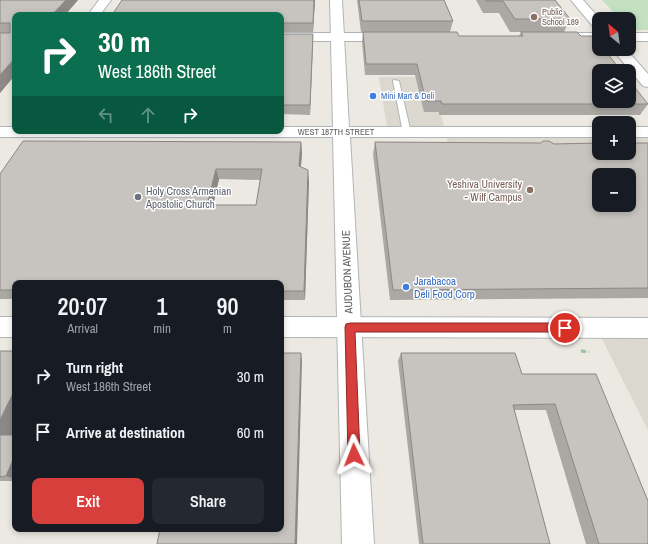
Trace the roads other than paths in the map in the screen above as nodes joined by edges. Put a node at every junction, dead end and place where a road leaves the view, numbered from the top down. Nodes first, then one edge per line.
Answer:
1 (105, 0) edge
2 (336, 0) edge
3 (577, 0) edge
4 (96, 12) edge
5 (592, 18) edge
6 (284, 37) edge
7 (338, 37) junction
8 (402, 37) edge
9 (552, 37) edge
10 (592, 37) edge
11 (636, 37) edge
12 (648, 37) edge
13 (625, 56) edge
14 (396, 81) dead end
15 (648, 83) edge
16 (284, 132) edge
17 (341, 132) junction
18 (407, 132) junction
19 (592, 132) edge
20 (636, 132) edge
21 (648, 132) edge
22 (0, 327) edge
23 (12, 327) edge
24 (284, 327) edge
25 (350, 327) junction
26 (648, 328) edge
27 (358, 544) edge

1 - 4 street
2 - 7 street, AUDUBON AVENUE
3 - 5 street
6 - 7 street
7 - 8 street
7 - 17 street, AUDUBON AVENUE
9 - 10 street
11 - 12 street
13 - 15 street
14 - 18 lane
16 - 17 street, WEST 187TH STREET
17 - 18 street, WEST 187TH STREET
17 - 25 street, AUDUBON AVENUE
18 - 19 street, WEST 187TH STREET
20 - 21 street
22 - 23 street
24 - 25 street
25 - 26 street
25 - 27 street, AUDUBON AVENUE

